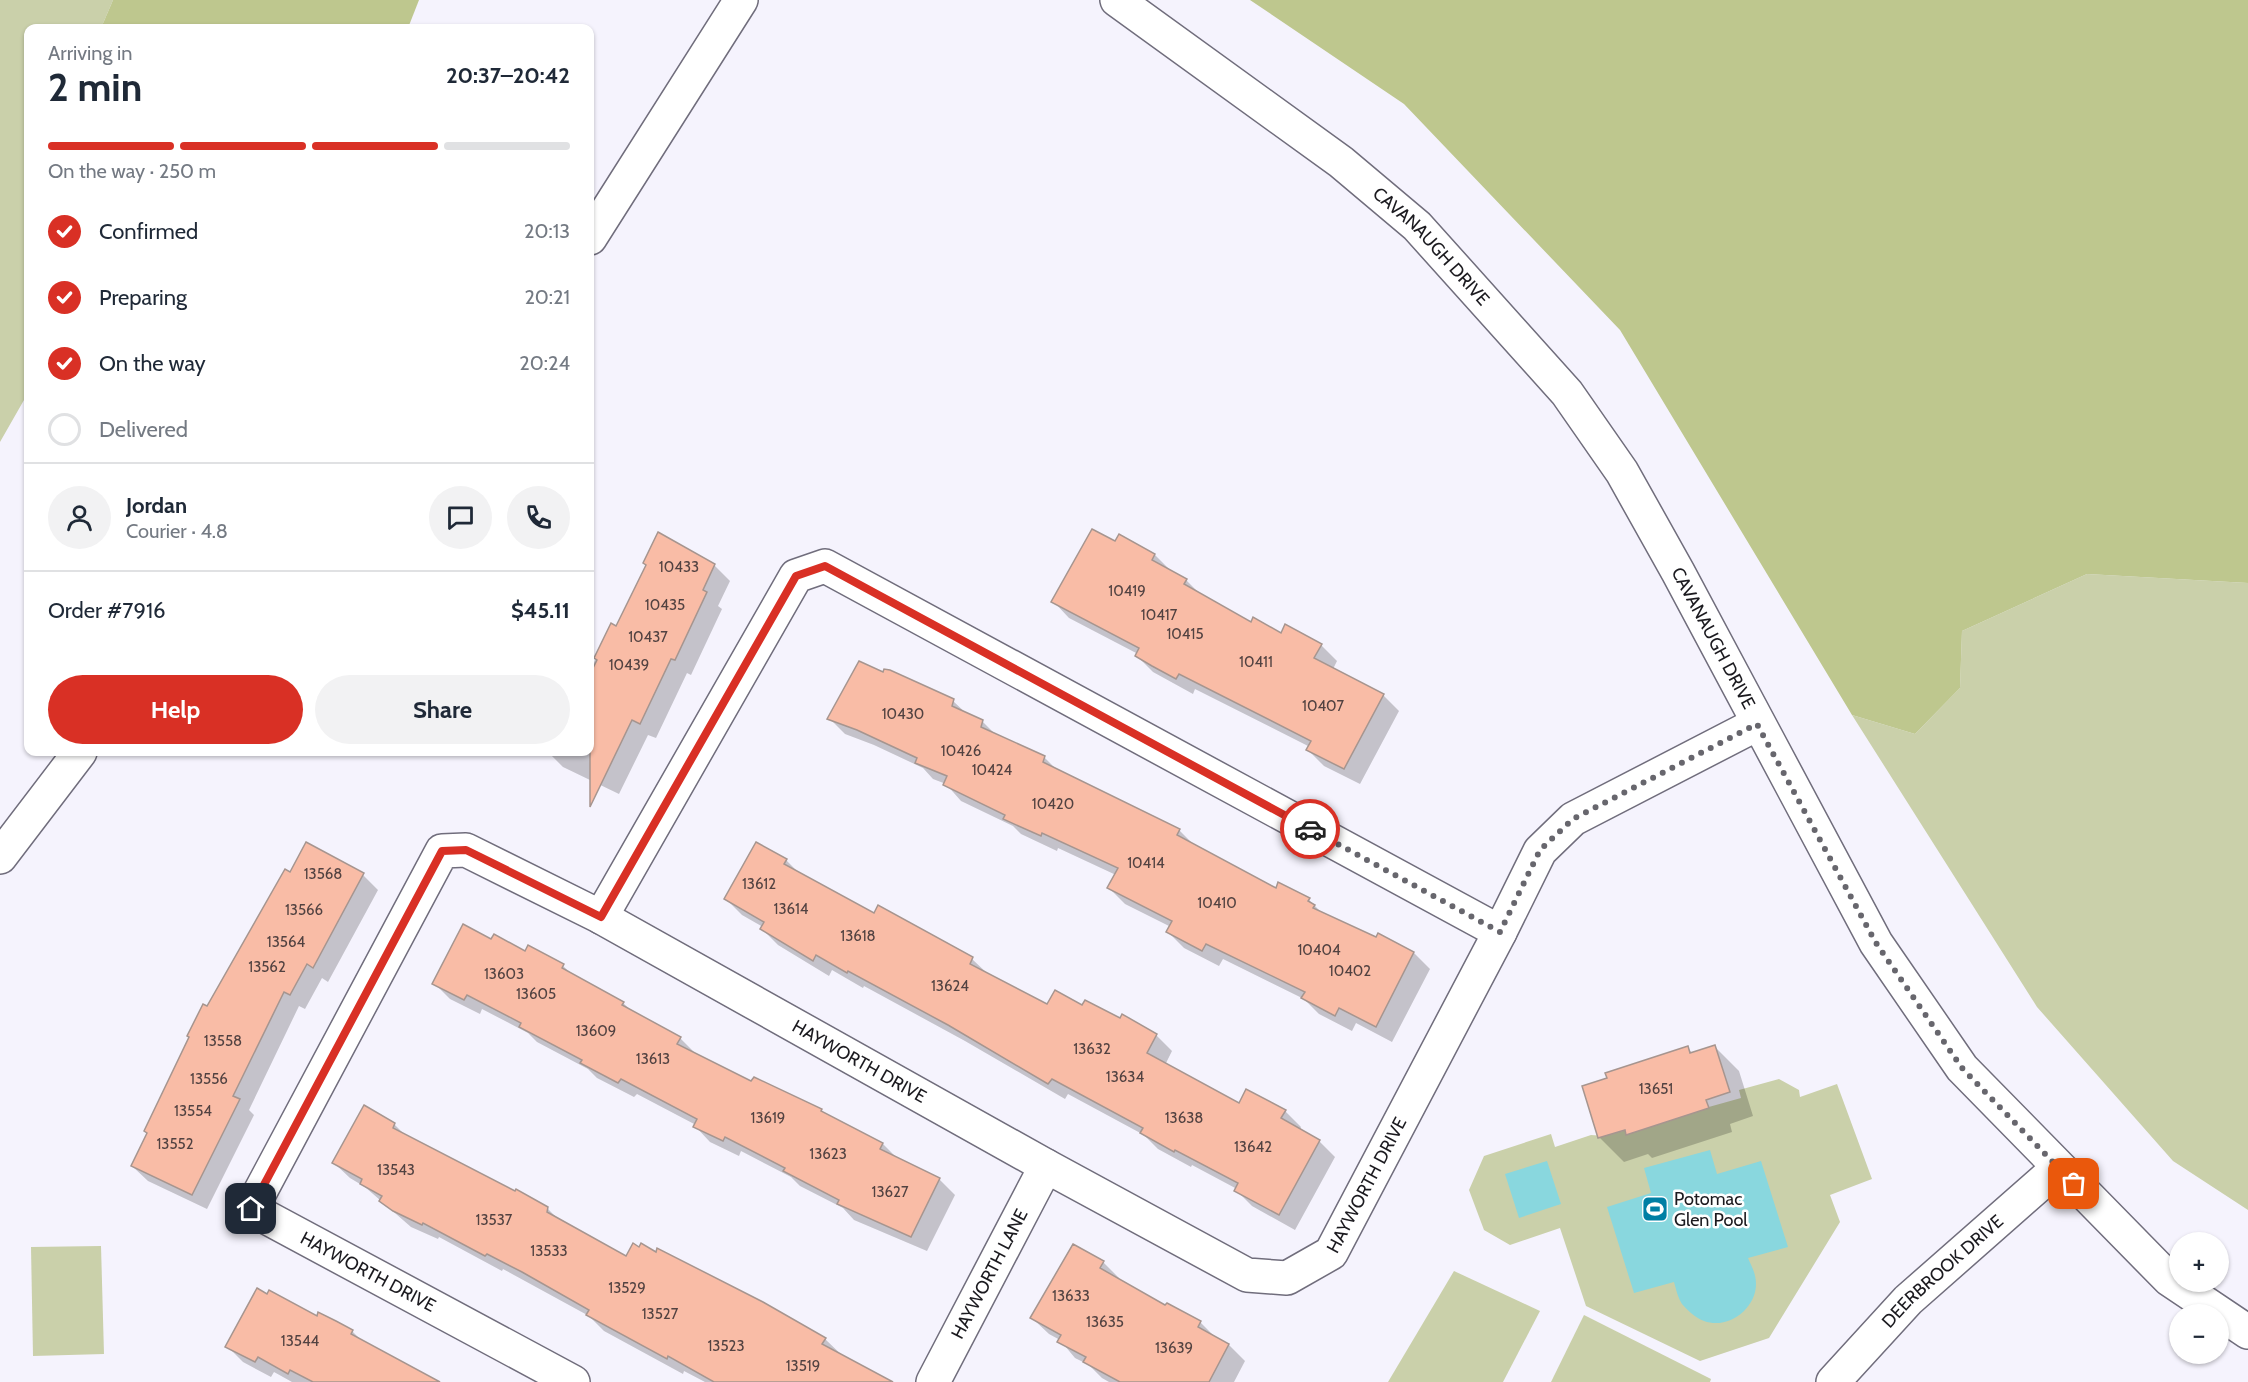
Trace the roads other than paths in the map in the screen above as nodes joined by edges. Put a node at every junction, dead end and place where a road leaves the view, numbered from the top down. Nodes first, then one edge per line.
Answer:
1 (741, 0) edge
2 (1117, 0) edge
3 (594, 232) edge
4 (1757, 724) junction
5 (77, 756) edge
6 (98, 756) edge
7 (41, 804) junction
8 (0, 857) edge
9 (601, 917) junction
10 (1500, 932) junction
11 (1046, 1166) junction
12 (2058, 1168) junction
13 (2248, 1332) edge
14 (573, 1382) edge
15 (933, 1382) edge
16 (1833, 1382) edge

1 - 3 street
2 - 4 street, CAVANAUGH DRIVE
4 - 10 street, HAYWORTH DRIVE
4 - 12 street, CAVANAUGH DRIVE
5 - 7 street
6 - 7 street
7 - 8 street
9 - 10 street
9 - 11 street, HAYWORTH DRIVE
9 - 14 street, HAYWORTH DRIVE
10 - 11 street, HAYWORTH DRIVE
11 - 15 street, HAYWORTH LANE
12 - 13 street, CAVANAUGH DRIVE
12 - 16 street, DEERBROOK DRIVE

